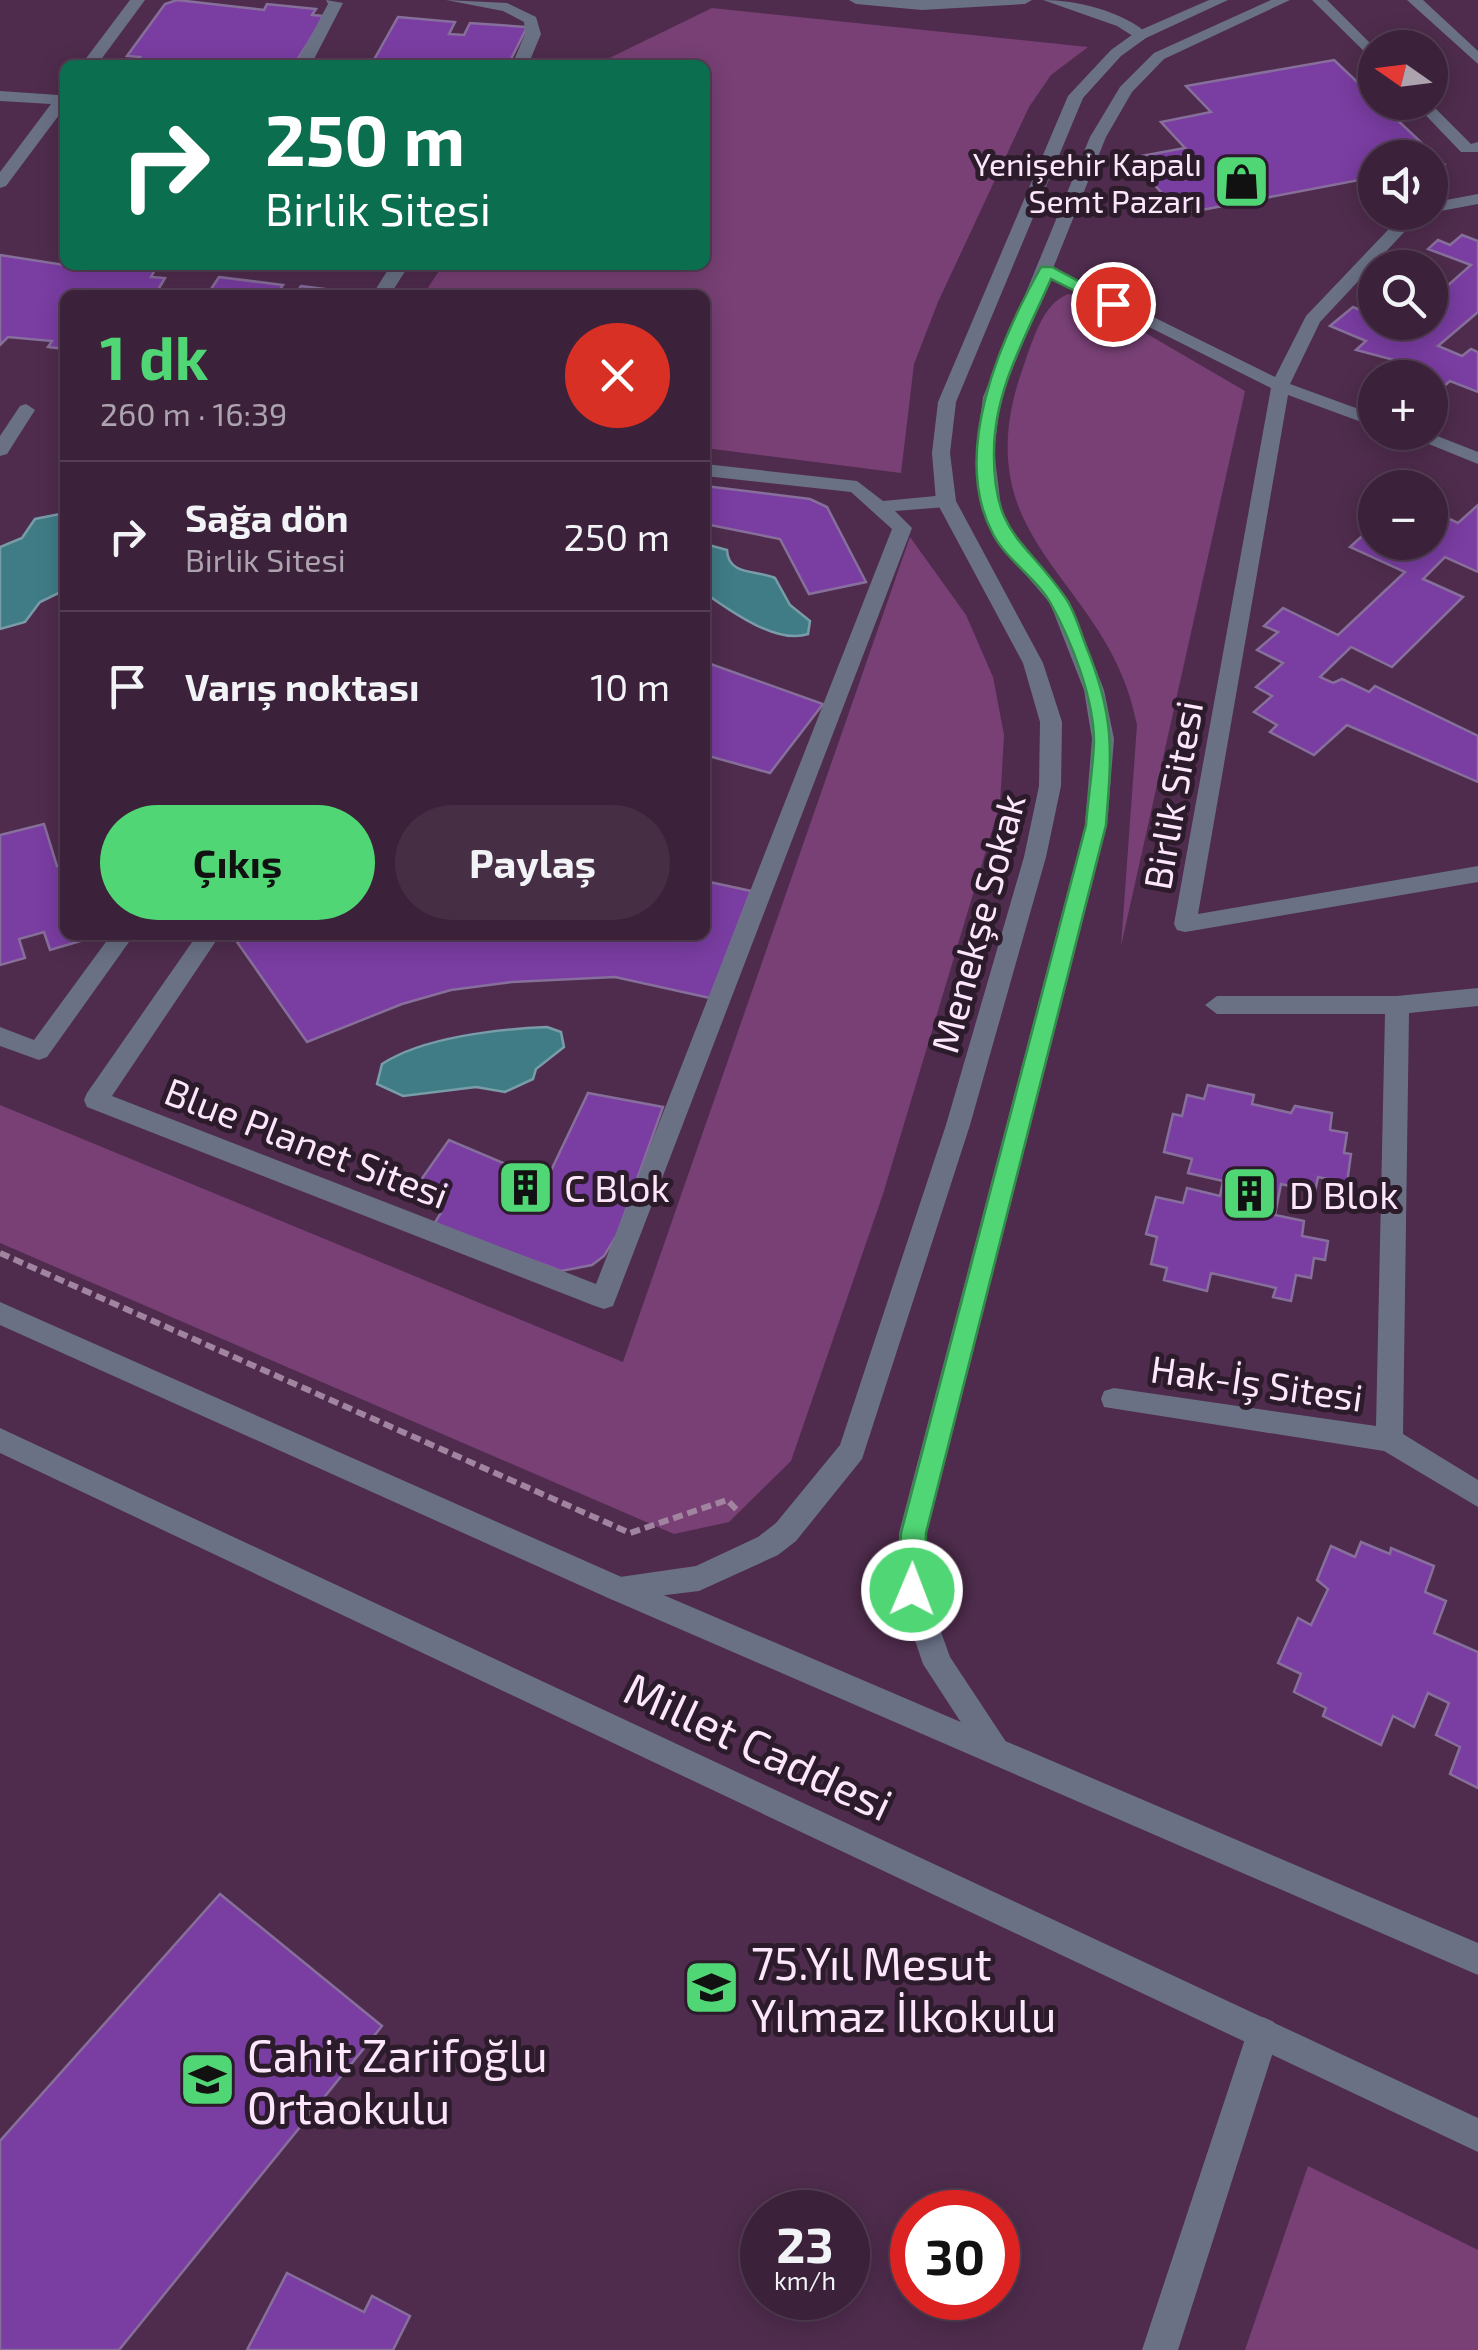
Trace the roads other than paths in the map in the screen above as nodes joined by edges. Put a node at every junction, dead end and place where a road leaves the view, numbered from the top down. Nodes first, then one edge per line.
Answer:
1 (138, 0) edge
2 (333, 0) edge
3 (453, 0) edge
4 (856, 0) edge
5 (1025, 0) edge
6 (1050, 0) edge
7 (1221, 0) edge
8 (1283, 0) edge
9 (1319, 0) edge
10 (1414, 0) edge
11 (1141, 34) junction
12 (1358, 40) edge
13 (1478, 59) edge
14 (93, 60) edge
15 (307, 60) edge
16 (522, 60) edge
17 (0, 96) edge
18 (60, 99) edge
19 (60, 104) edge
20 (1438, 120) edge
21 (1478, 148) edge
22 (0, 184) edge
23 (1478, 198) edge
24 (1448, 206) edge
25 (1448, 213) edge
26 (1478, 218) edge
27 (1398, 230) edge
28 (1006, 256) junction
29 (1048, 267) junction
30 (1280, 386) junction
31 (26, 410) dead end
32 (1358, 414) edge
33 (1448, 447) edge
34 (0, 450) edge
35 (1478, 458) edge
36 (710, 471) edge
37 (946, 500) junction
38 (878, 507) junction
39 (1478, 874) edge
40 (118, 940) edge
41 (207, 940) edge
42 (1476, 1000) edge
43 (1217, 1005) dead end
44 (1397, 1005) junction
45 (0, 1036) edge
46 (0, 1313) edge
47 (1114, 1399) dead end
48 (1389, 1440) junction
49 (3, 1446) edge
50 (1478, 1495) edge
51 (616, 1588) junction
52 (997, 1752) junction
53 (1478, 1959) edge
54 (1263, 2033) junction
55 (1478, 2135) edge
56 (1160, 2350) edge

1 - 14 street
2 - 15 street
3 - 16 street
4 - 5 street
6 - 11 street
7 - 11 street, Menekşe Sokak
8 - 29 street
9 - 12 street
10 - 13 street
11 - 28 street, Menekşe Sokak
17 - 18 street
19 - 22 street
20 - 21 street
23 - 24 street
25 - 26 street
27 - 30 street, Birlik Sitesi
28 - 29 street
28 - 37 street, Menekşe Sokak
29 - 30 street
29 - 52 street
30 - 32 street
30 - 39 street, Birlik Sitesi
31 - 34 street
33 - 35 street
36 - 38 street
37 - 38 street
37 - 51 street, Menekşe Sokak
38 - 41 street, Blue Planet Sitesi
40 - 45 street
42 - 44 street
43 - 44 street
44 - 48 street, Hak-İş Sitesi
46 - 51 street
47 - 48 street, Hak-İş Sitesi
48 - 50 street, Hak-İş Sitesi
49 - 54 street, Millet Caddesi
51 - 52 street
52 - 53 street
54 - 55 street, Millet Caddesi
54 - 56 street

